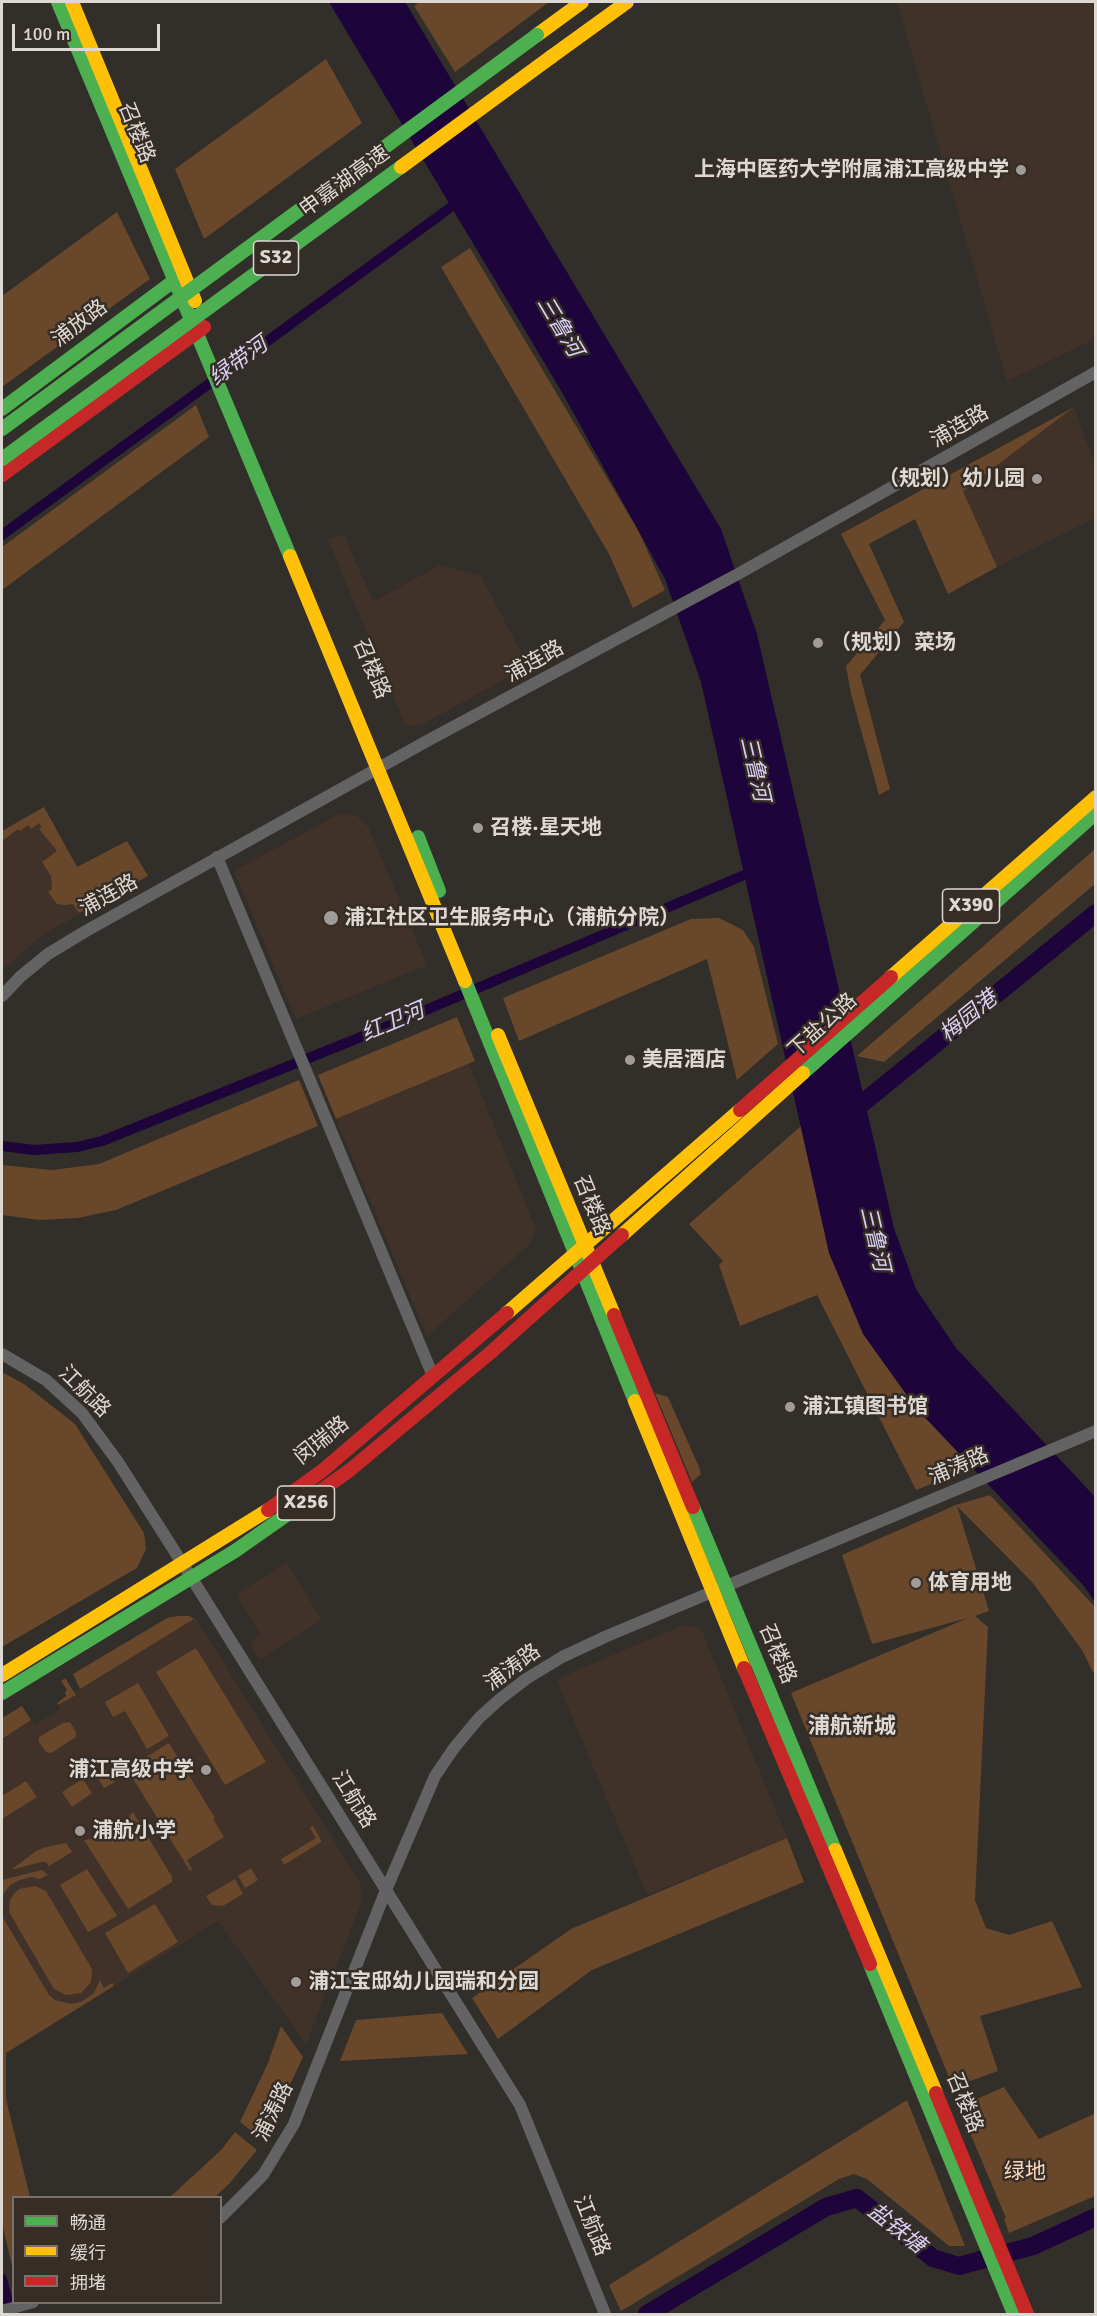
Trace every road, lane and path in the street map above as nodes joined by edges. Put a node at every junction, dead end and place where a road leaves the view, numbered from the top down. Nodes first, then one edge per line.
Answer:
1 (58, 2) edge
2 (72, 2) edge
3 (582, 2) edge
4 (627, 2) edge
5 (179, 277) junction
6 (200, 330) junction
7 (1095, 372) edge
8 (2, 409) edge
9 (2, 429) edge
10 (2, 459) edge
11 (2, 474) edge
12 (383, 766) junction
13 (1095, 797) edge
14 (1095, 813) edge
15 (217, 857) junction
16 (2, 996) edge
17 (580, 1251) junction
18 (591, 1262) junction
19 (581, 1272) junction
20 (2, 1354) edge
21 (433, 1376) junction
22 (1095, 1431) edge
23 (181, 1564) junction
24 (191, 1577) junction
25 (725, 1586) junction
26 (712, 1592) junction
27 (2, 1675) edge
28 (2, 1693) edge
29 (386, 1890) junction
30 (222, 2216) edge
31 (986, 2228) junction
32 (1007, 2284) junction
33 (28, 2304) edge
34 (2, 2311) edge
35 (605, 2314) edge
36 (1014, 2314) edge
37 (1027, 2314) edge

1 - 5 main road, 召楼路
2 - 5 main road, 召楼路
3 - 9 main road, 申嘉湖高速 / S32, bridge
4 - 10 main road, 申嘉湖高速 / S32, bridge
5 - 6 main road
5 - 8 main road, 浦放路
6 - 11 main road
6 - 12 main road, 召楼路
7 - 12 street, 浦连路
12 - 15 street, 浦连路
12 - 17 main road, 召楼路
13 - 17 main road, 下盐公路 / X390
14 - 18 main road, 下盐公路 / X390
15 - 16 street, 浦连路
15 - 21 street
17 - 18 main road, 召楼路
17 - 19 main road, 召楼路
17 - 21 main road, 闵瑞路 / X256
18 - 19 main road, 下盐公路 / X390
18 - 25 main road, 召楼路
19 - 24 main road, 闵瑞路 / X256
19 - 26 main road, 召楼路
20 - 23 street, 江航路
21 - 23 main road, 闵瑞路 / X256
22 - 25 street, 浦涛路
23 - 24 street, 江航路
23 - 27 main road, 闵瑞路 / X256
24 - 28 main road, 闵瑞路 / X256
24 - 29 street, 江航路
25 - 26 street, 浦涛路
25 - 31 main road, 召楼路
26 - 29 street, 浦涛路
26 - 31 main road, 召楼路
29 - 30 street, 浦涛路
29 - 35 street, 江航路
31 - 32 main road, 召楼路
32 - 36 main road, 召楼路
32 - 37 main road, 召楼路
33 - 34 street

